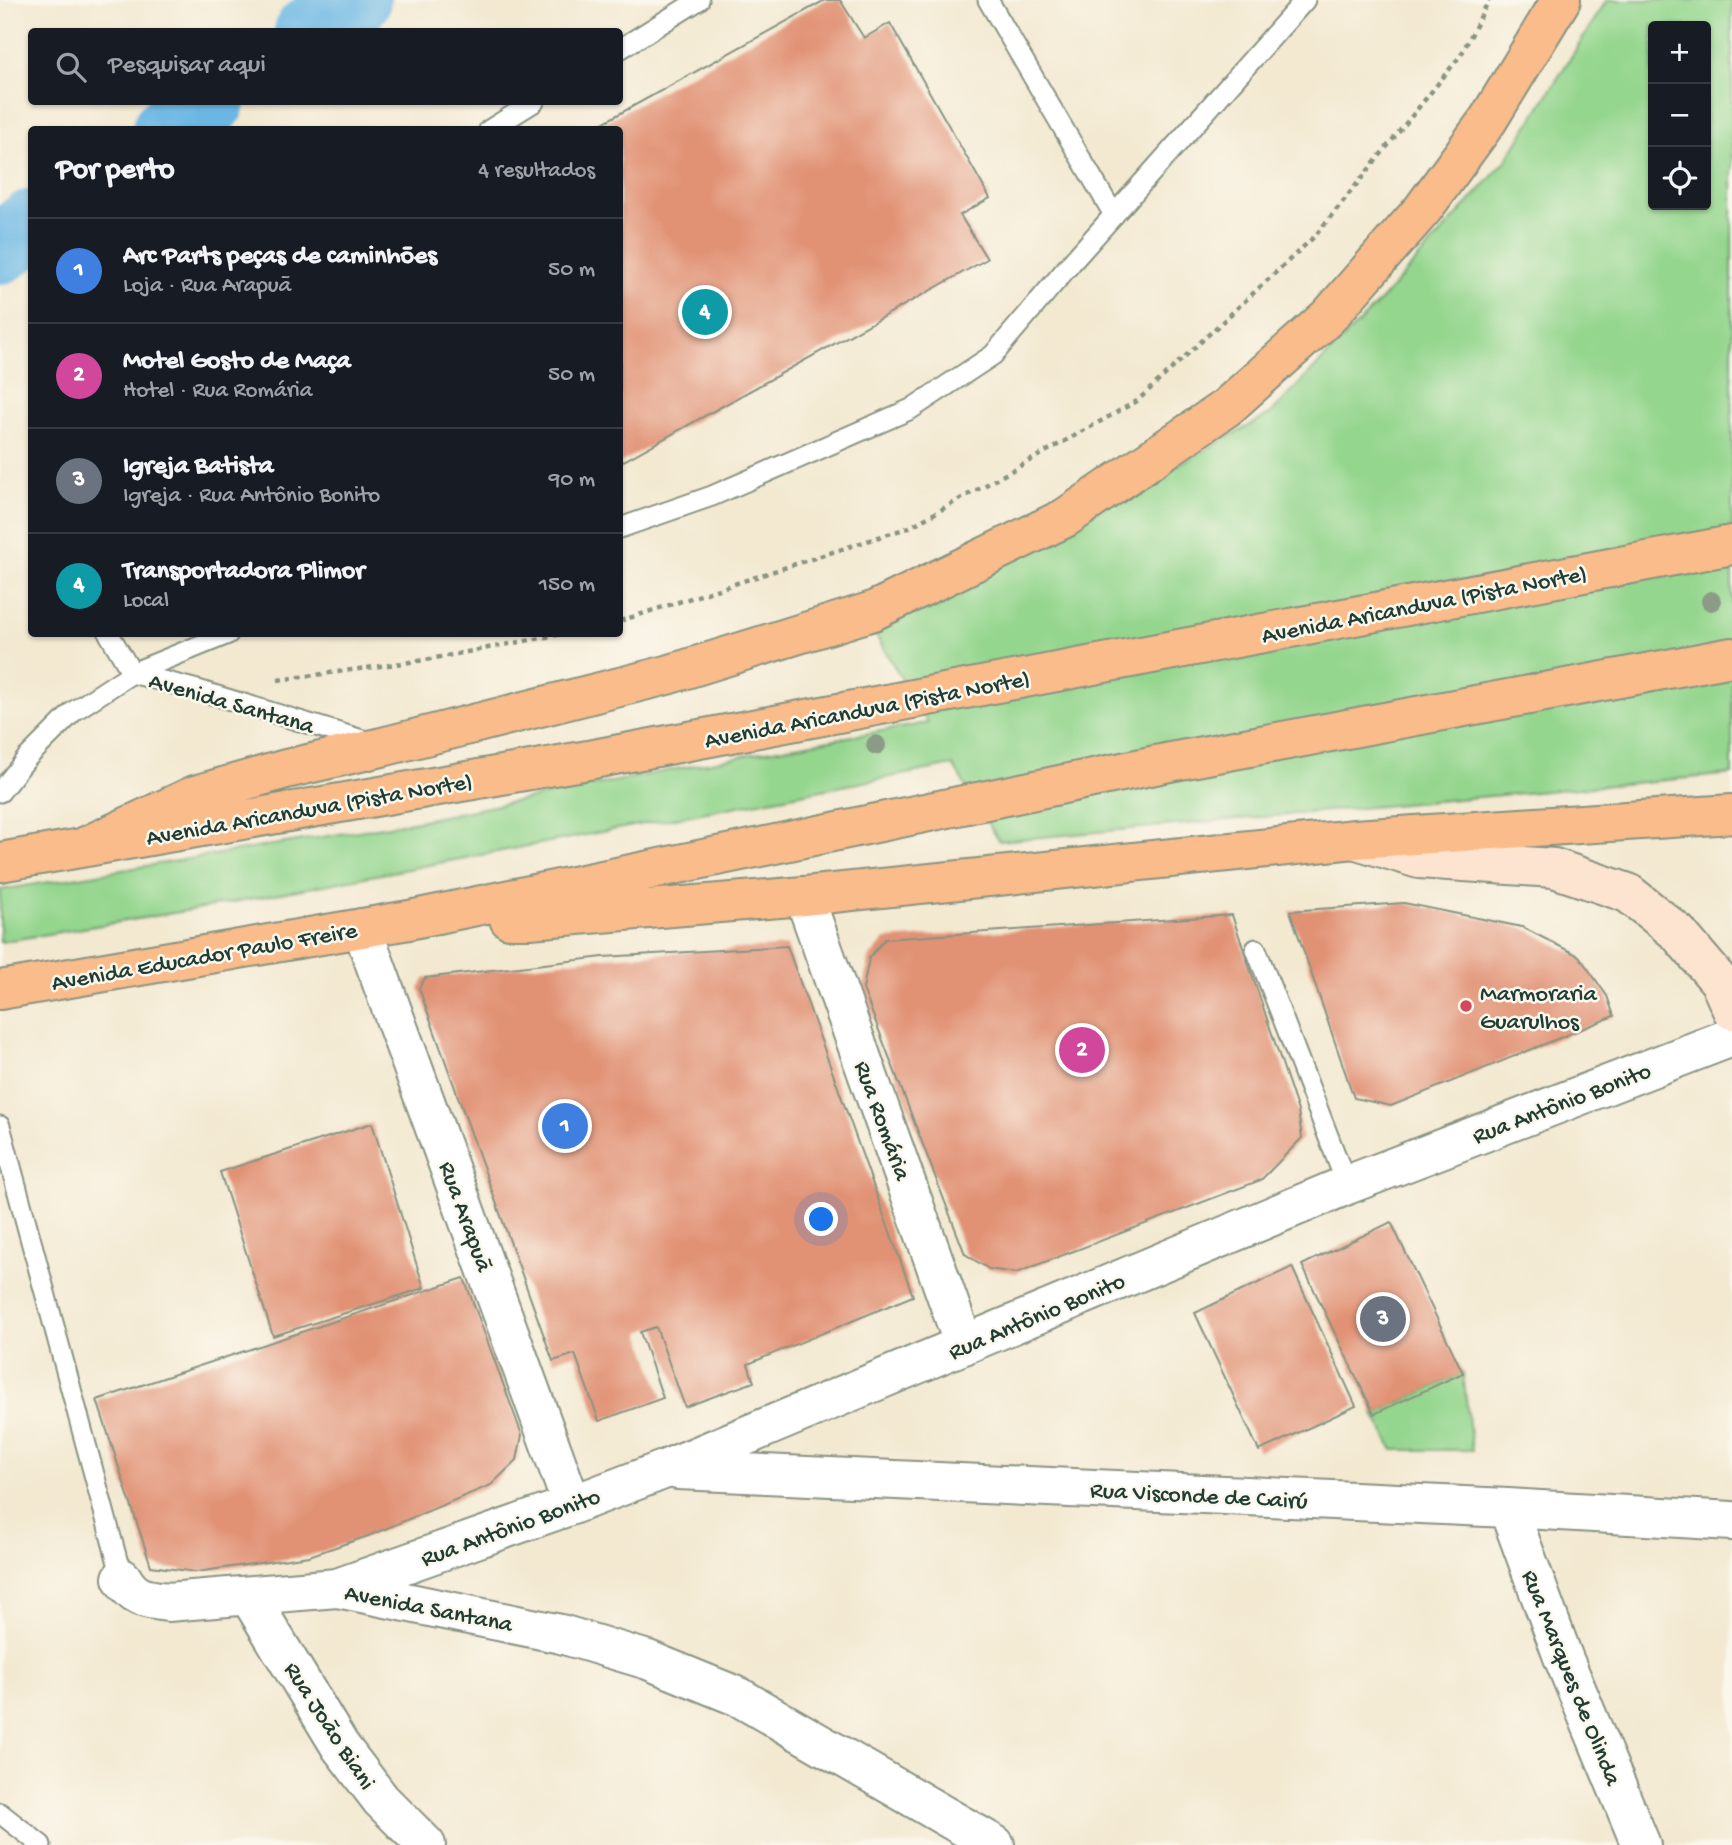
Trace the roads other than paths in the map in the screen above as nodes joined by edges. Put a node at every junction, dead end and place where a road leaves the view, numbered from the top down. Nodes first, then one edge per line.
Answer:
1 (699, 0) edge
2 (988, 0) edge
3 (1305, 0) edge
4 (1561, 0) edge
5 (623, 47) edge
6 (529, 105) edge
7 (495, 126) edge
8 (1114, 215) junction
9 (623, 527) edge
10 (1732, 545) edge
11 (111, 637) edge
12 (221, 637) edge
13 (1732, 657) edge
14 (132, 673) junction
15 (382, 747) junction
16 (0, 792) edge
17 (1732, 814) edge
18 (1355, 839) junction
19 (86, 846) junction
20 (0, 862) edge
21 (804, 896) junction
22 (409, 920) junction
23 (362, 928) junction
24 (1256, 949) dead end
25 (0, 990) edge
26 (1732, 1010) edge
27 (1732, 1037) edge
28 (0, 1126) edge
29 (1347, 1185) junction
30 (964, 1345) junction
31 (666, 1469) junction
32 (572, 1505) junction
33 (1508, 1508) junction
34 (1732, 1521) edge
35 (122, 1578) joint
36 (337, 1588) junction
37 (249, 1596) junction
38 (0, 1812) edge
39 (41, 1845) edge
40 (426, 1845) edge
41 (995, 1845) edge
42 (1641, 1845) edge

1 - 5 lane
2 - 8 lane
3 - 8 lane
4 - 15 highway
6 - 7 lane
8 - 9 lane
10 - 19 highway, Avenida Aricanduva (Pista Norte)
11 - 14 lane
12 - 14 lane
13 - 22 highway
14 - 15 lane, Avenida Santana
14 - 16 lane, Avenida Santana
15 - 19 highway
17 - 18 highway
18 - 21 highway
18 - 26 street
19 - 20 highway, Avenida Aricanduva (Pista Norte)
21 - 22 highway
21 - 30 street, Rua Romária
22 - 23 highway, Avenida Educador Paulo Freire
23 - 25 highway, Avenida Educador Paulo Freire
23 - 32 street, Rua Arapuã
24 - 29 lane
27 - 29 street, Rua Antônio Bonito
28 - 35 lane, Avenida Santana
29 - 30 street, Rua Antônio Bonito
30 - 31 street, Rua Antônio Bonito
31 - 32 street, Rua Antônio Bonito
31 - 33 street, Rua Visconde de Cairú
32 - 36 street, Rua Antônio Bonito
33 - 34 street, Rua Visconde de Cairú
33 - 42 street, Rua Marques de Olinda
35 - 37 street, Avenida Santana
36 - 37 street, Avenida Santana
36 - 41 street, Avenida Santana
37 - 40 street, Rua João Biani
38 - 39 lane

